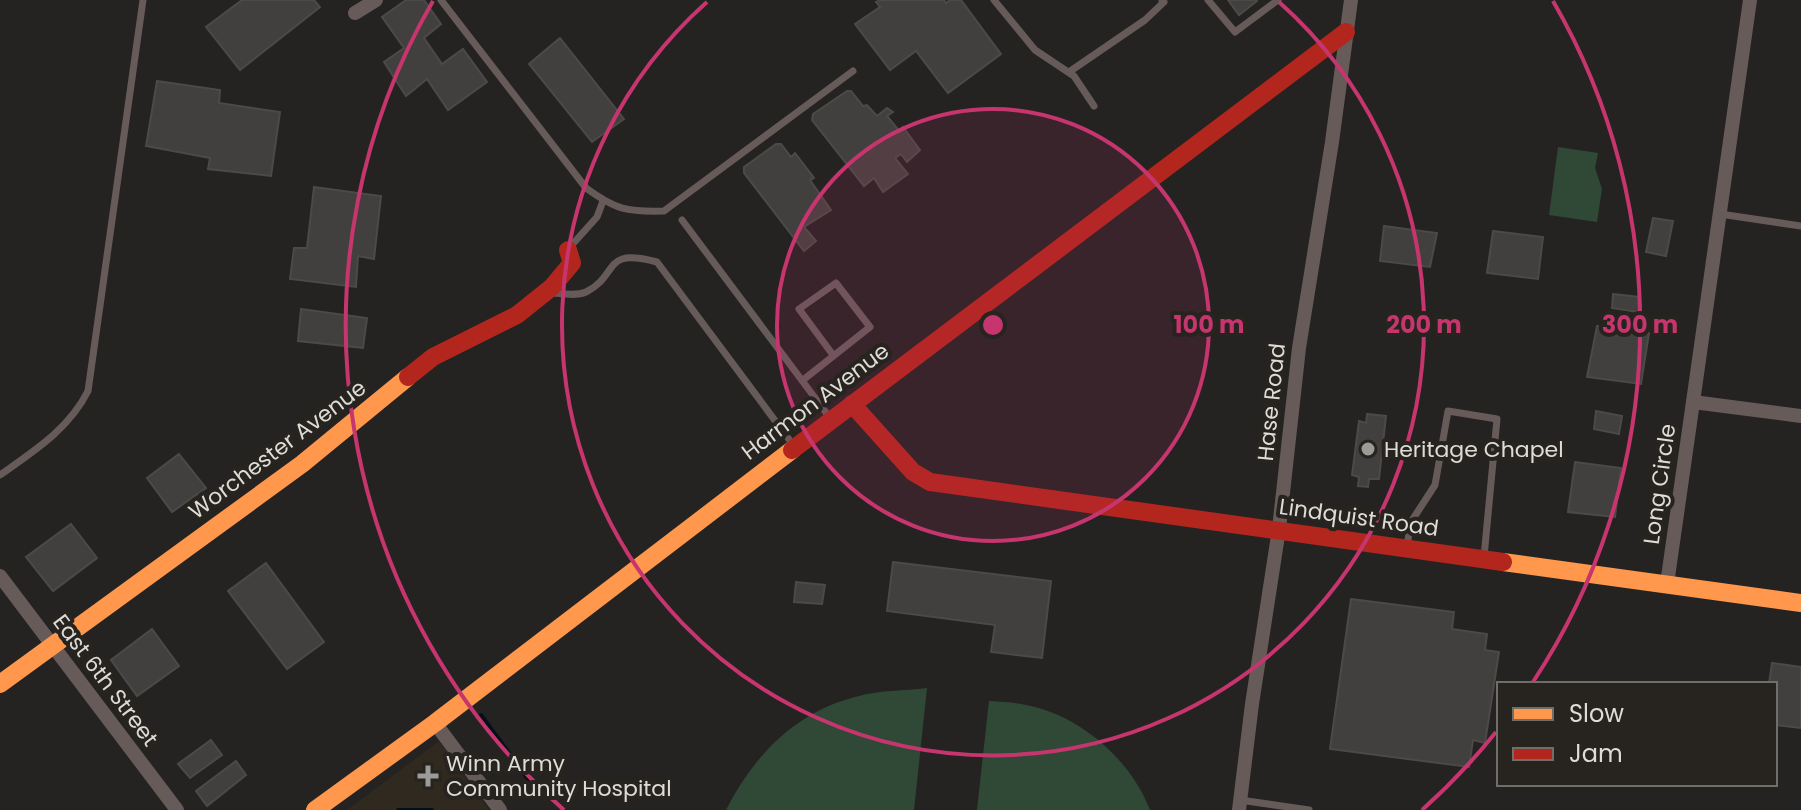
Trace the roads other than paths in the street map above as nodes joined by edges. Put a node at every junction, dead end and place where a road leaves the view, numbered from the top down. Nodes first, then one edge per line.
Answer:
1 (143, 0) edge
2 (376, 0) edge
3 (441, 0) edge
4 (994, 0) edge
5 (1162, 0) edge
6 (1208, 0) edge
7 (1278, 0) edge
8 (1351, 0) edge
9 (1750, 0) edge
10 (355, 13) dead end
11 (1346, 32) junction
12 (853, 71) dead end
13 (1069, 72) junction
14 (1094, 106) dead end
15 (603, 201) junction
16 (1720, 214) junction
17 (682, 220) dead end
18 (1801, 226) edge
19 (568, 250) joint
20 (544, 293) junction
21 (833, 355) junction
22 (803, 380) junction
23 (1693, 402) junction
24 (852, 404) junction
25 (1801, 416) edge
26 (831, 420) junction
27 (795, 447) junction
28 (0, 475) edge
29 (1279, 529) junction
30 (1407, 548) junction
31 (1484, 559) junction
32 (0, 576) edge
33 (1667, 584) junction
34 (1801, 603) edge
35 (52, 645) junction
36 (0, 684) edge
37 (435, 723) junction
38 (1240, 805) edge
39 (177, 810) edge
40 (315, 810) edge
41 (500, 810) edge
42 (1309, 810) edge

1 - 28 lane
2 - 10 street
3 - 15 lane
4 - 13 lane
5 - 13 lane
6 - 7 lane
8 - 11 street, Hase Road
9 - 16 street
11 - 24 street, Harmon Avenue
11 - 29 street, Hase Road
12 - 15 lane
13 - 14 lane
15 - 19 lane
16 - 18 lane
16 - 23 street
17 - 22 lane
19 - 20 street, Worchester Avenue
20 - 27 lane
20 - 35 street, Worchester Avenue
21 - 21 lane
21 - 22 lane
22 - 26 lane
23 - 25 street, Long Circle
23 - 33 street, Long Circle
24 - 26 street, Harmon Avenue
24 - 29 street, Lindquist Road
26 - 27 street, Harmon Avenue
27 - 37 street, Harmon Avenue
29 - 30 street, Lindquist Road
29 - 38 street, Hase Road
30 - 31 street, Lindquist Road
30 - 31 lane
31 - 33 street, Lindquist Road
32 - 35 street, East 6th Street
33 - 34 street, Lindquist Road
35 - 36 street, Worchester Avenue
35 - 39 street, East 6th Street
37 - 40 street, Harmon Avenue
37 - 41 street
38 - 42 lane

